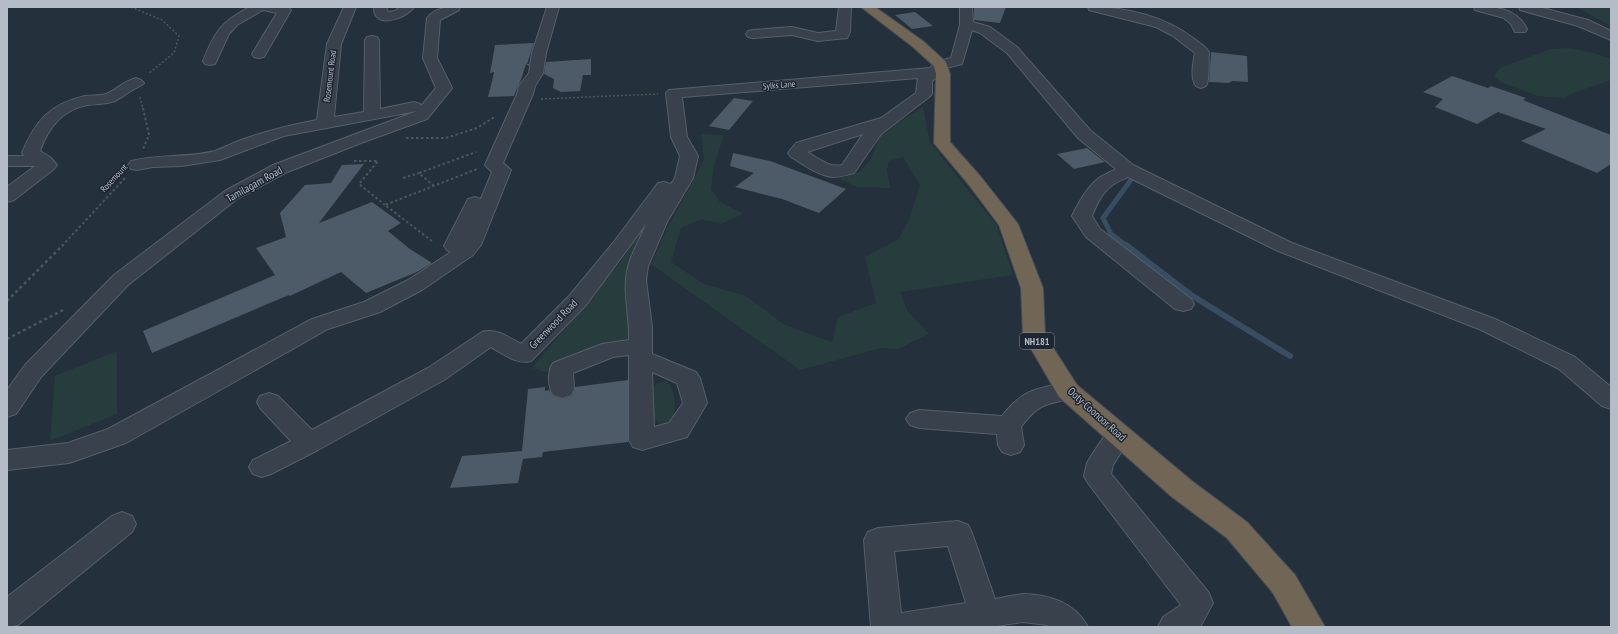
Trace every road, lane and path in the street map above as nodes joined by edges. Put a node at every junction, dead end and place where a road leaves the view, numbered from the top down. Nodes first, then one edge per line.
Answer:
1 (131, 7) edge
2 (260, 7) edge
3 (265, 7) edge
4 (350, 7) edge
5 (380, 7) edge
6 (408, 7) edge
7 (454, 7) edge
8 (553, 7) edge
9 (845, 7) edge
10 (867, 7) edge
11 (1094, 7) edge
12 (1480, 7) edge
13 (1525, 7) edge
14 (966, 16) edge
15 (1520, 29) dead end
16 (753, 34) dead end
17 (1611, 36) edge
18 (372, 40) dead end
19 (258, 54) dead end
20 (210, 61) dead end
21 (938, 68) junction
22 (136, 83) junction
23 (1202, 83) dead end
24 (431, 104) junction
25 (372, 115) junction
26 (885, 122) junction
27 (325, 124) junction
28 (476, 152) dead end
29 (688, 154) junction
30 (7, 161) edge
31 (44, 161) junction
32 (354, 161) dead end
33 (495, 163) junction
34 (137, 165) junction
35 (1127, 169) junction
36 (419, 173) junction
37 (403, 178) dead end
38 (434, 186) junction
39 (7, 196) edge
40 (385, 205) junction
41 (432, 241) dead end
42 (7, 301) edge
43 (1182, 304) dead end
44 (562, 389) dead end
45 (1068, 391) junction
46 (1611, 400) edge
47 (269, 402) dead end
48 (7, 408) edge
49 (919, 419) dead end
50 (1119, 435) junction
51 (309, 442) junction
52 (7, 460) edge
53 (262, 467) dead end
54 (122, 524) dead end
55 (985, 614) junction
56 (7, 615) edge
57 (887, 627) edge
58 (900, 627) edge
59 (1072, 627) edge
60 (1174, 627) edge
61 (1308, 627) edge

1 - 22 path
2 - 20 street
3 - 19 street
4 - 27 street, Rosemount Road
5 - 6 street
7 - 24 street, Tamilagam Road
8 - 33 street
9 - 16 street
10 - 21 highway
11 - 23 street
12 - 15 street
13 - 17 street
14 - 21 street
14 - 35 street
18 - 25 street
21 - 26 street
21 - 29 street, Sylks Lane
21 - 45 highway, Ooty-Coonoor Road / NH181
22 - 31 street
22 - 34 path, Rosemount
24 - 25 street
24 - 48 street, Tamilagam Road
25 - 27 street
26 - 26 street
27 - 34 street
28 - 36 path
29 - 44 street
29 - 51 street, Greenwood Road
30 - 31 street
31 - 39 street
32 - 40 path
33 - 38 path
33 - 52 street
34 - 42 path, Rosemount
35 - 43 street
35 - 46 street
36 - 37 path
36 - 38 path
38 - 40 path
40 - 41 path
45 - 49 street
45 - 50 highway, Ooty-Coonoor Road / NH181
47 - 51 street
50 - 60 street
50 - 61 highway, Ooty-Coonoor Road / NH181
51 - 53 street, Greenwood Road
54 - 56 street
55 - 57 street
55 - 58 street
55 - 59 street

